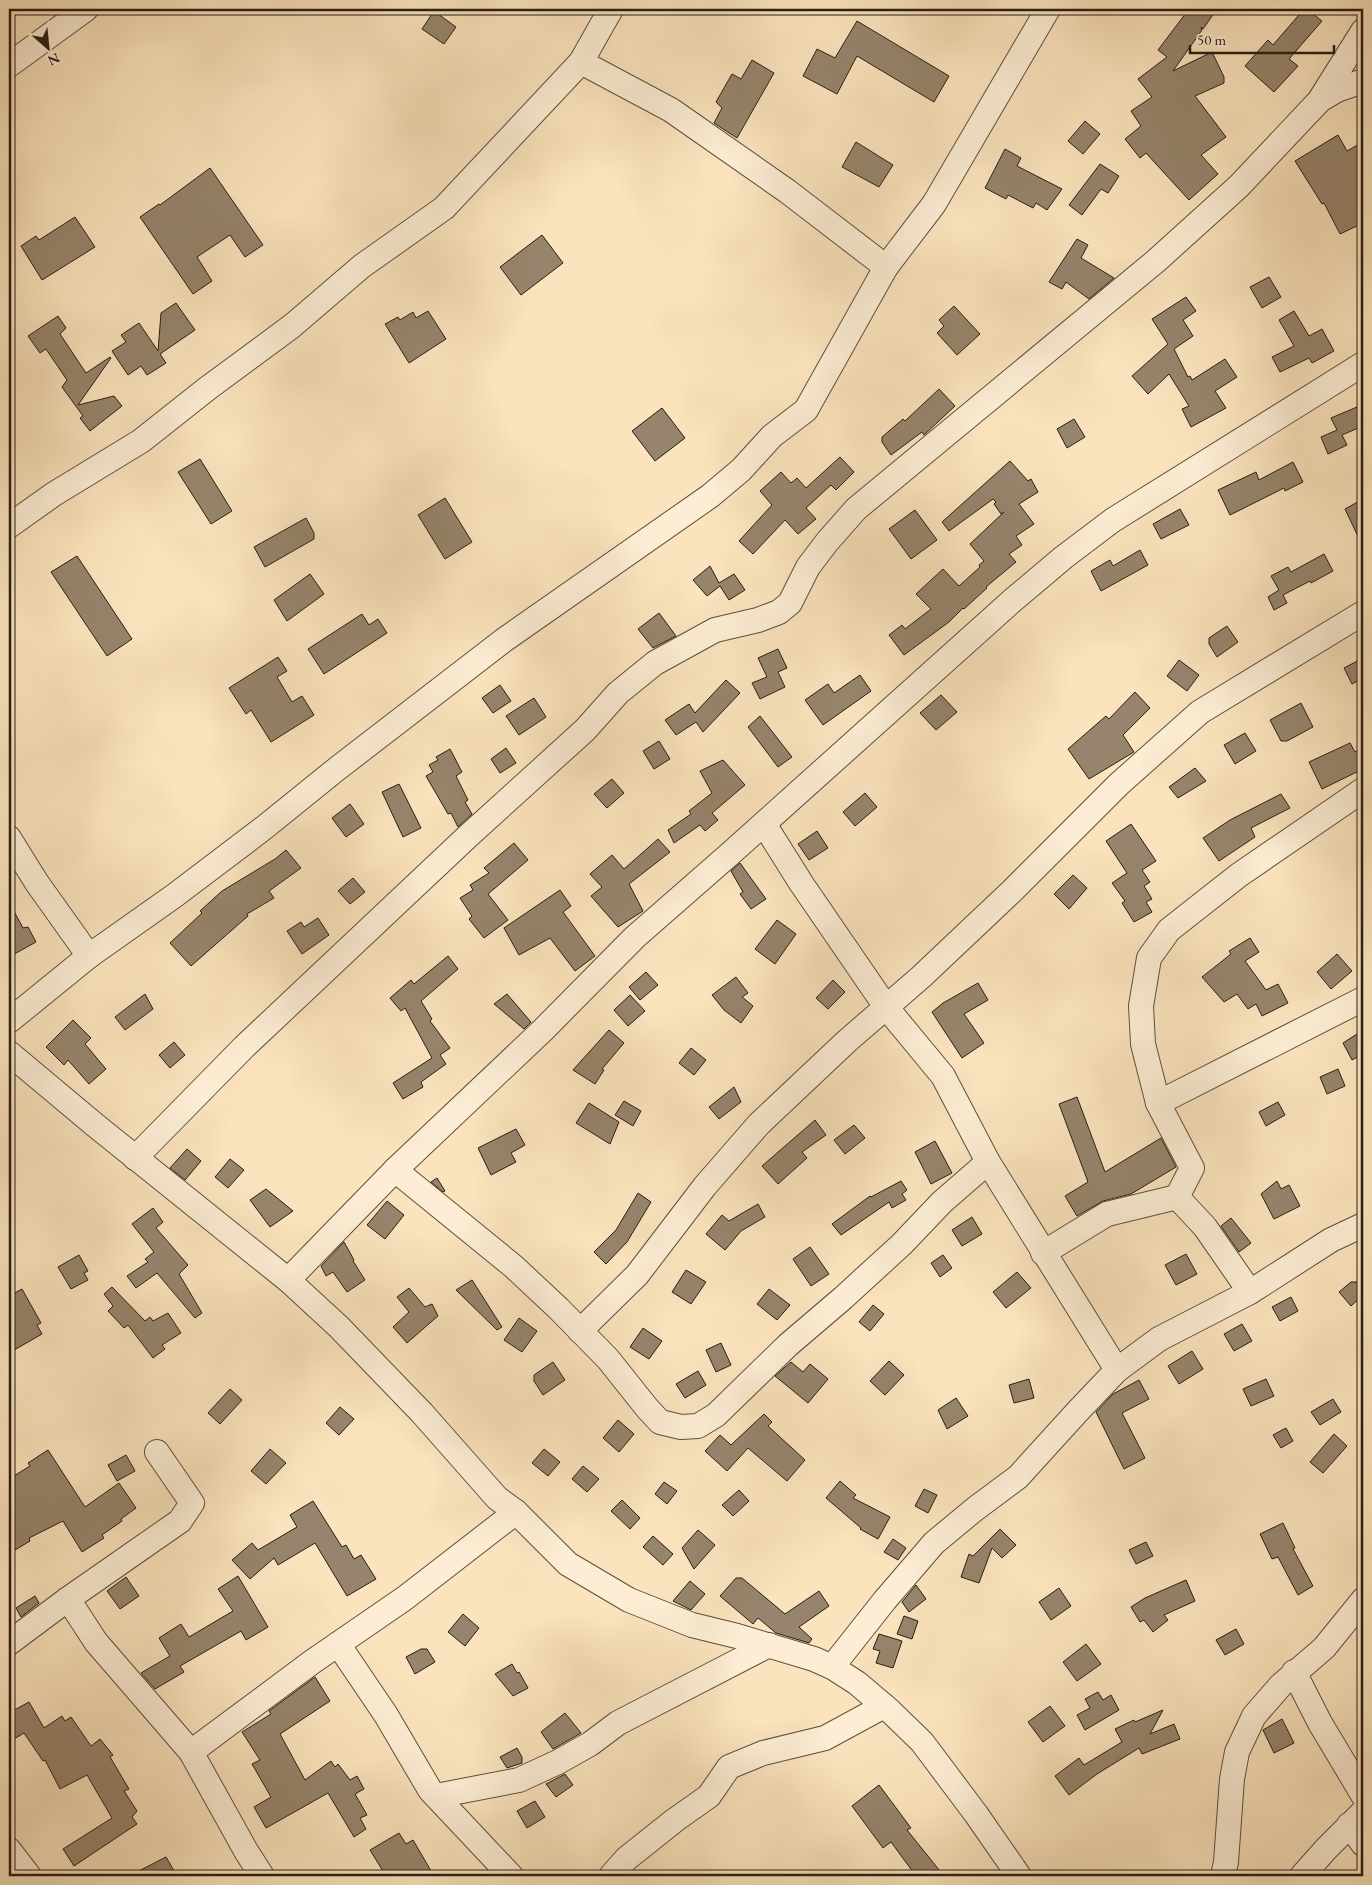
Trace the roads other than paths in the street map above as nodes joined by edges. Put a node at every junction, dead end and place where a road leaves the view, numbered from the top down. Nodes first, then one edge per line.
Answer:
1 (86, 9) edge
2 (611, 9) edge
3 (1048, 9) edge
4 (1363, 31) edge
5 (581, 62) junction
6 (9, 65) edge
7 (1363, 81) edge
8 (1320, 100) junction
9 (886, 267) junction
10 (1363, 364) edge
11 (9, 526) edge
12 (1363, 613) edge
13 (1363, 790) edge
14 (764, 824) junction
15 (9, 838) edge
16 (89, 956) junction
17 (1363, 999) edge
18 (886, 1007) junction
19 (9, 1021) edge
20 (9, 1053) edge
21 (1158, 1103) junction
22 (135, 1158) junction
23 (988, 1162) junction
24 (395, 1170) junction
25 (1177, 1197) junction
26 (1363, 1225) edge
27 (1043, 1252) junction
28 (288, 1280) junction
29 (1250, 1292) junction
30 (580, 1331) junction
31 (1117, 1370) junction
32 (157, 1452) dead end
33 (516, 1512) junction
34 (68, 1599) junction
35 (1363, 1600) edge
36 (9, 1643) edge
37 (338, 1644) junction
38 (770, 1645) junction
39 (832, 1667) junction
40 (1294, 1672) junction
41 (884, 1706) junction
42 (190, 1752) junction
43 (1363, 1795) edge
44 (436, 1796) junction
45 (1356, 1818) edge
46 (1363, 1844) edge
47 (9, 1850) edge
48 (29, 1876) edge
49 (262, 1876) edge
50 (511, 1876) edge
51 (611, 1876) edge
52 (1019, 1876) edge
53 (1223, 1876) edge
54 (1302, 1876) edge

1 - 6 street
2 - 5 street
3 - 9 street
4 - 8 street
5 - 9 street
5 - 11 street
7 - 8 street
8 - 22 street
9 - 16 street
10 - 14 street
12 - 18 street
13 - 21 street
14 - 18 street
14 - 24 street
15 - 16 street
16 - 19 street
17 - 21 street
18 - 23 street
18 - 30 street
20 - 22 street
21 - 25 street
22 - 28 street
23 - 27 street
23 - 30 street
24 - 28 street
24 - 30 street
25 - 27 street
25 - 29 street
26 - 29 street
27 - 31 street
28 - 33 street
29 - 31 street
31 - 39 street
32 - 34 street
33 - 37 street
33 - 38 street
34 - 36 street
34 - 42 street
35 - 40 street
37 - 42 street
37 - 44 street
38 - 39 street
38 - 44 street
39 - 41 street
40 - 43 street
40 - 53 street
41 - 51 street
41 - 52 street
42 - 49 street
44 - 50 street
45 - 46 street
45 - 54 street
47 - 48 street

